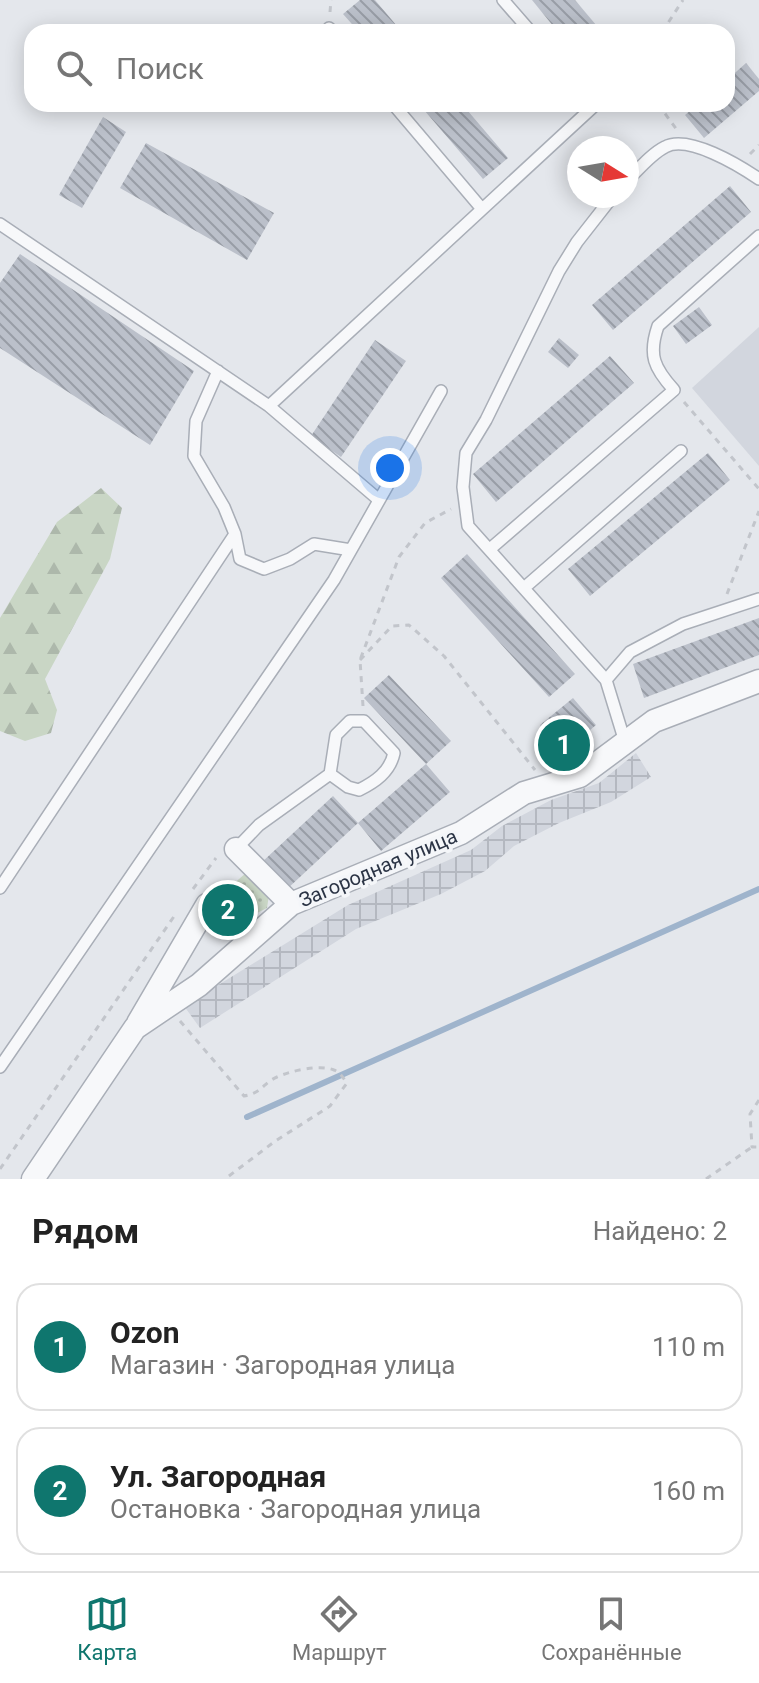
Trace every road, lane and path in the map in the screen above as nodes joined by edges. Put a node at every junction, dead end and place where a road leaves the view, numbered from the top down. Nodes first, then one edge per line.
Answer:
1 (503, 0) edge
2 (683, 0) edge
3 (524, 24) edge
4 (667, 24) edge
5 (400, 112) edge
6 (587, 112) edge
7 (664, 112) edge
8 (686, 143) junction
9 (639, 170) edge
10 (759, 179) edge
11 (604, 208) edge
12 (482, 209) junction
13 (0, 224) edge
14 (759, 236) edge
15 (218, 371) junction
16 (674, 390) junction
17 (441, 391) dead end
18 (269, 406) junction
19 (681, 451) dead end
20 (759, 489) edge
21 (379, 500) junction
22 (465, 501) junction
23 (759, 511) edge
24 (235, 534) junction
25 (490, 549) junction
26 (351, 550) junction
27 (524, 588) junction
28 (759, 599) edge
29 (720, 612) junction
30 (360, 660) junction
31 (606, 680) junction
32 (759, 681) edge
33 (364, 721) junction
34 (625, 742) junction
35 (330, 774) junction
36 (547, 786) junction
37 (229, 857) junction
38 (0, 888) edge
39 (197, 901) joint
40 (291, 904) junction
41 (179, 909) dead end
42 (167, 1006) junction
43 (135, 1028) junction
44 (0, 1067) edge
45 (759, 1100) edge
46 (752, 1147) junction
47 (759, 1147) edge
48 (0, 1169) edge
49 (33, 1179) edge
50 (225, 1179) edge
51 (706, 1179) edge

1 - 3 lane
2 - 4 path
5 - 12 lane
6 - 12 lane
7 - 8 path
8 - 9 lane
8 - 10 lane
11 - 22 lane
12 - 18 lane
13 - 15 lane
14 - 16 lane
15 - 18 lane
15 - 24 lane
16 - 20 path
16 - 25 lane
17 - 21 lane
18 - 21 lane
19 - 27 lane
21 - 26 lane
22 - 25 lane
22 - 30 path
23 - 29 path
24 - 26 lane
24 - 38 lane
25 - 27 lane
26 - 44 lane
27 - 31 lane
28 - 29 lane
29 - 31 lane
30 - 33 path
30 - 36 path
31 - 34 lane
32 - 34 street, Загородная улица
33 - 35 lane
33 - 35 lane
34 - 36 street, Загородная улица
35 - 37 lane
36 - 40 street, Загородная улица
37 - 39 path
37 - 40 street
39 - 43 street
40 - 42 street, Загородная улица
41 - 48 path
42 - 43 street, Загородная улица
42 - 50 path
43 - 49 street, Загородная улица
45 - 46 path
46 - 47 path
46 - 51 path

